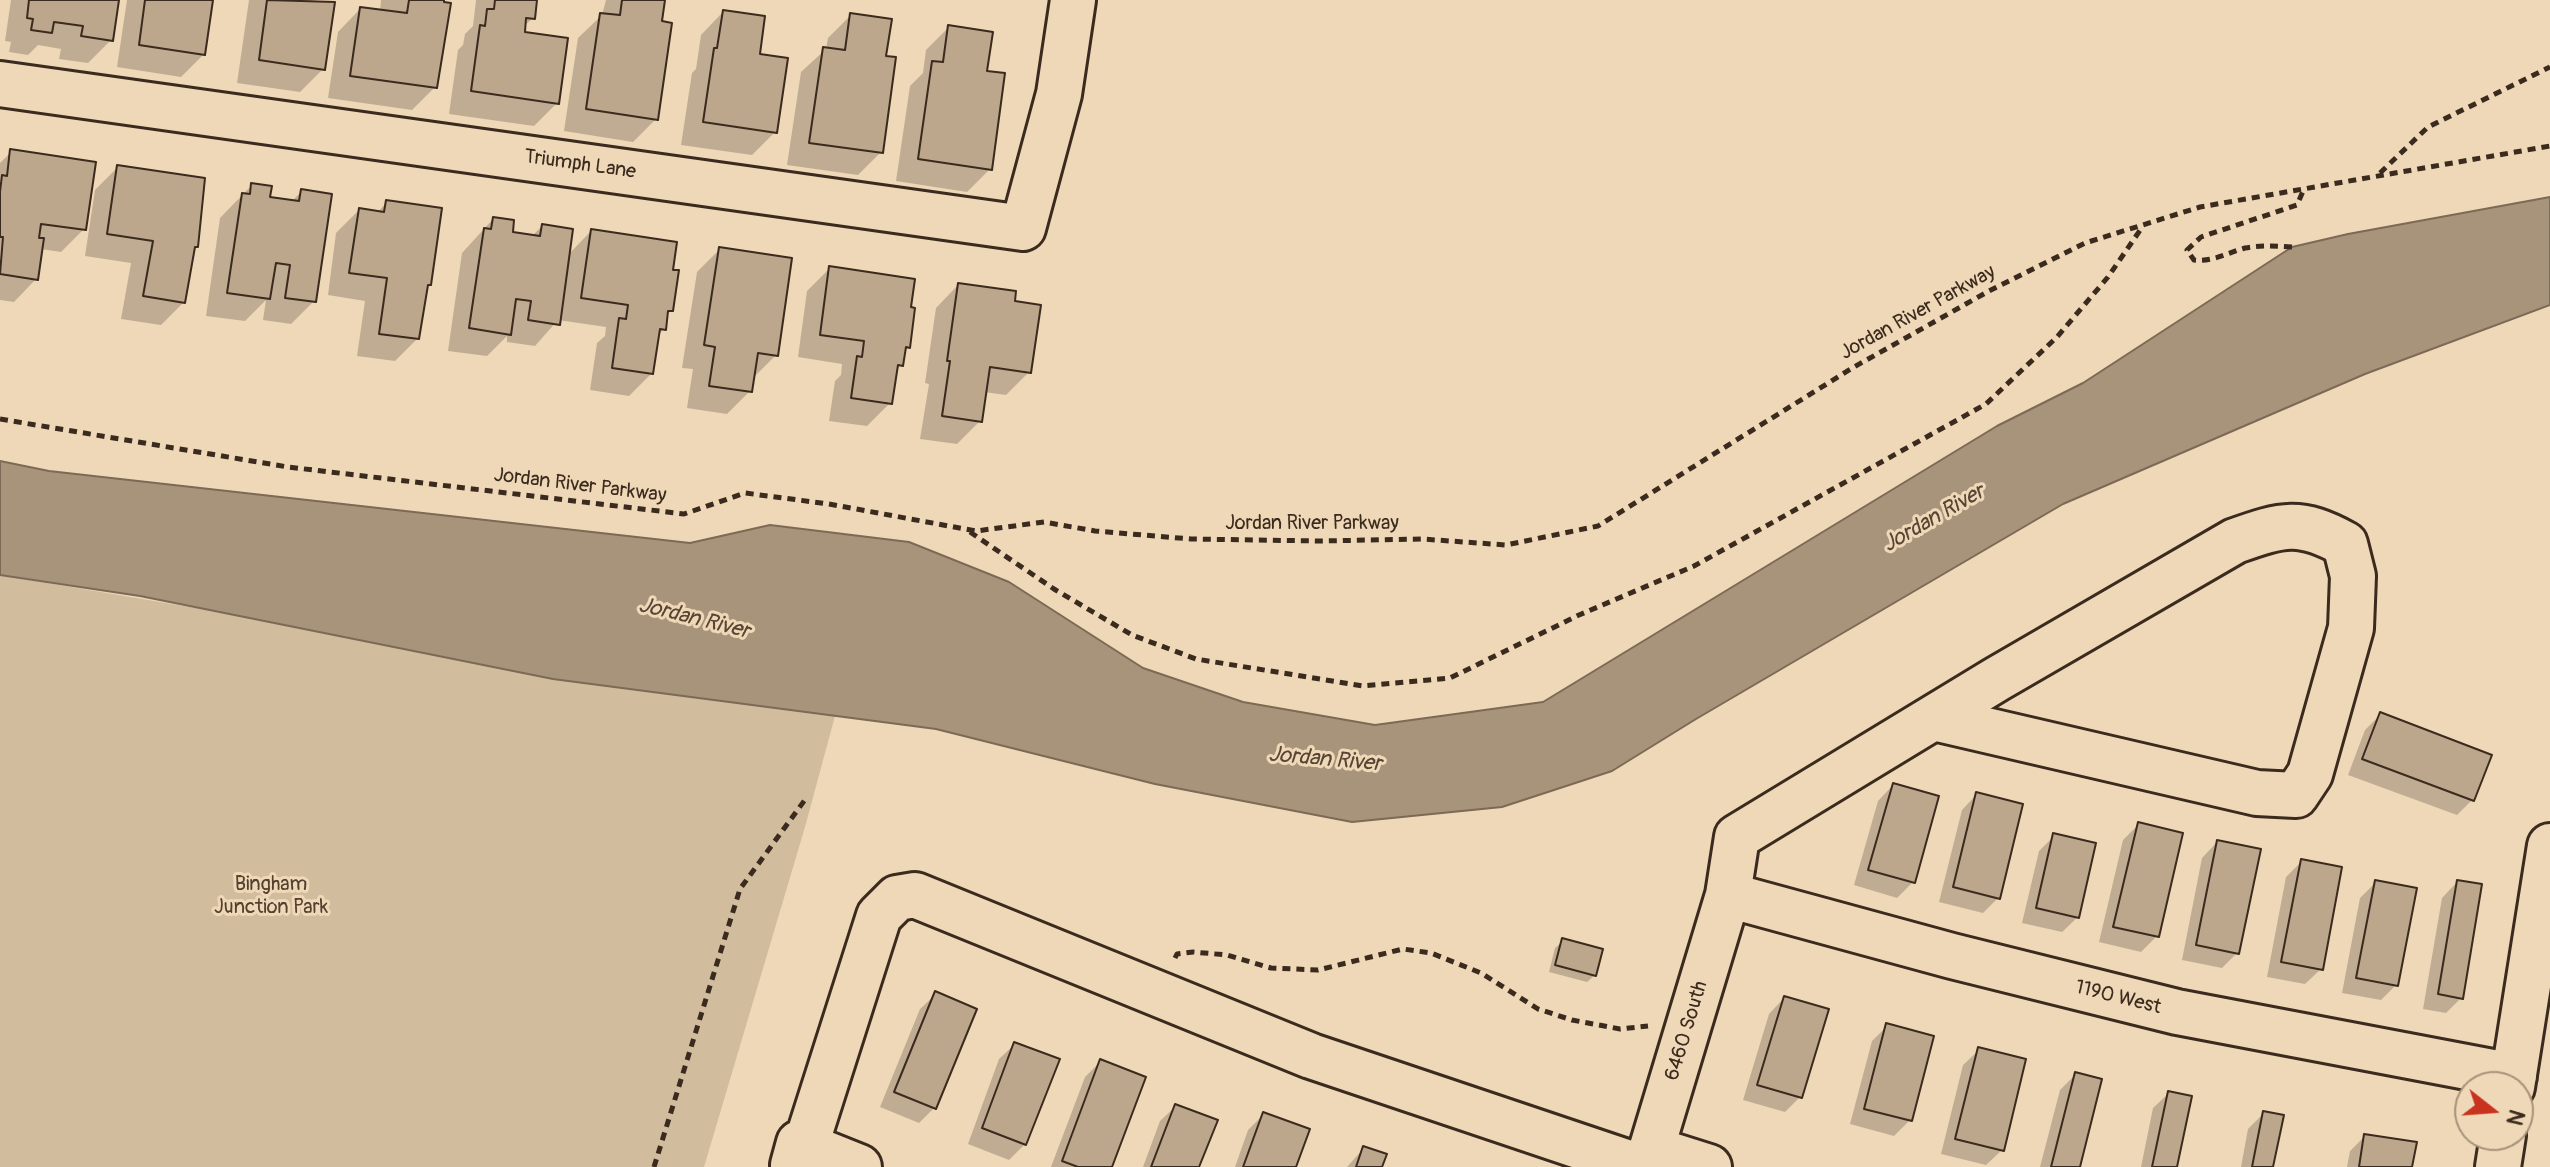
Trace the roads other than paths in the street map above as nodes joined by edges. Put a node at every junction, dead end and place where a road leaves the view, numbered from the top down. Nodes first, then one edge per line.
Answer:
1 (1073, 0) edge
2 (0, 84) edge
3 (1934, 718) junction
4 (2550, 846) edge
5 (1728, 895) junction
6 (2460, 1071) edge
7 (2515, 1071) edge
8 (799, 1152) edge
9 (1647, 1161) edge
10 (859, 1167) edge
11 (1709, 1167) edge

1 - 2 street, Triumph Lane
3 - 3 street
3 - 5 street, 6460 South
4 - 7 street
5 - 6 street, 1190 West
5 - 9 street, 6460 South
8 - 9 street
8 - 10 street
9 - 11 street

